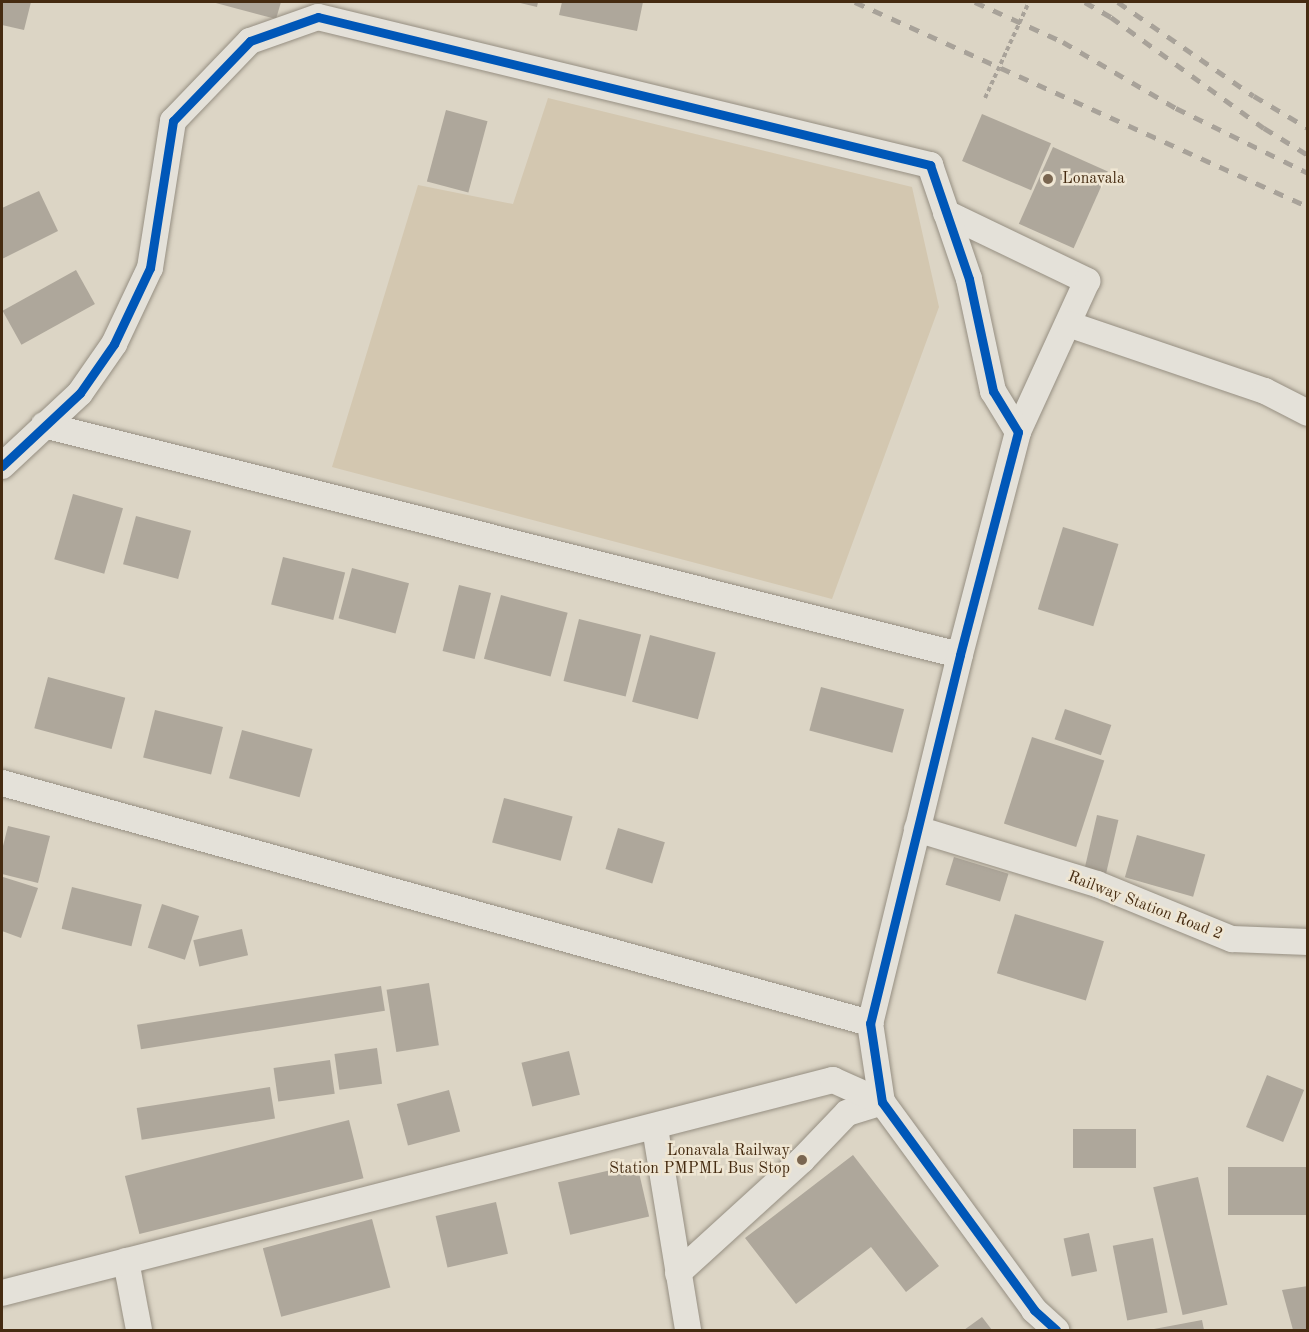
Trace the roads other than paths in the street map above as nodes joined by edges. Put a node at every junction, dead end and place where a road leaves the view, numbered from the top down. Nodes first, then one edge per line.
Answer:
1 (946, 213) junction
2 (1068, 324) junction
3 (1308, 413) edge
4 (44, 425) junction
5 (1018, 432) junction
6 (2, 466) edge
7 (960, 655) junction
8 (2, 783) edge
9 (917, 829) junction
10 (1308, 942) edge
11 (870, 1023) junction
12 (882, 1102) junction
13 (655, 1128) junction
14 (126, 1262) junction
15 (678, 1273) junction
16 (2, 1293) edge
17 (139, 1330) edge
18 (688, 1330) edge
19 (1056, 1330) edge

1 - 2 street
1 - 4 street
1 - 5 street
2 - 3 street
2 - 5 street
4 - 6 street
4 - 7 street
5 - 7 street
7 - 9 street
8 - 11 street
9 - 10 street, Railway Station Road 2
9 - 11 street
11 - 12 street
12 - 13 street
12 - 15 street
12 - 19 street
13 - 14 street
13 - 15 street
14 - 16 street
14 - 17 street
15 - 18 street

